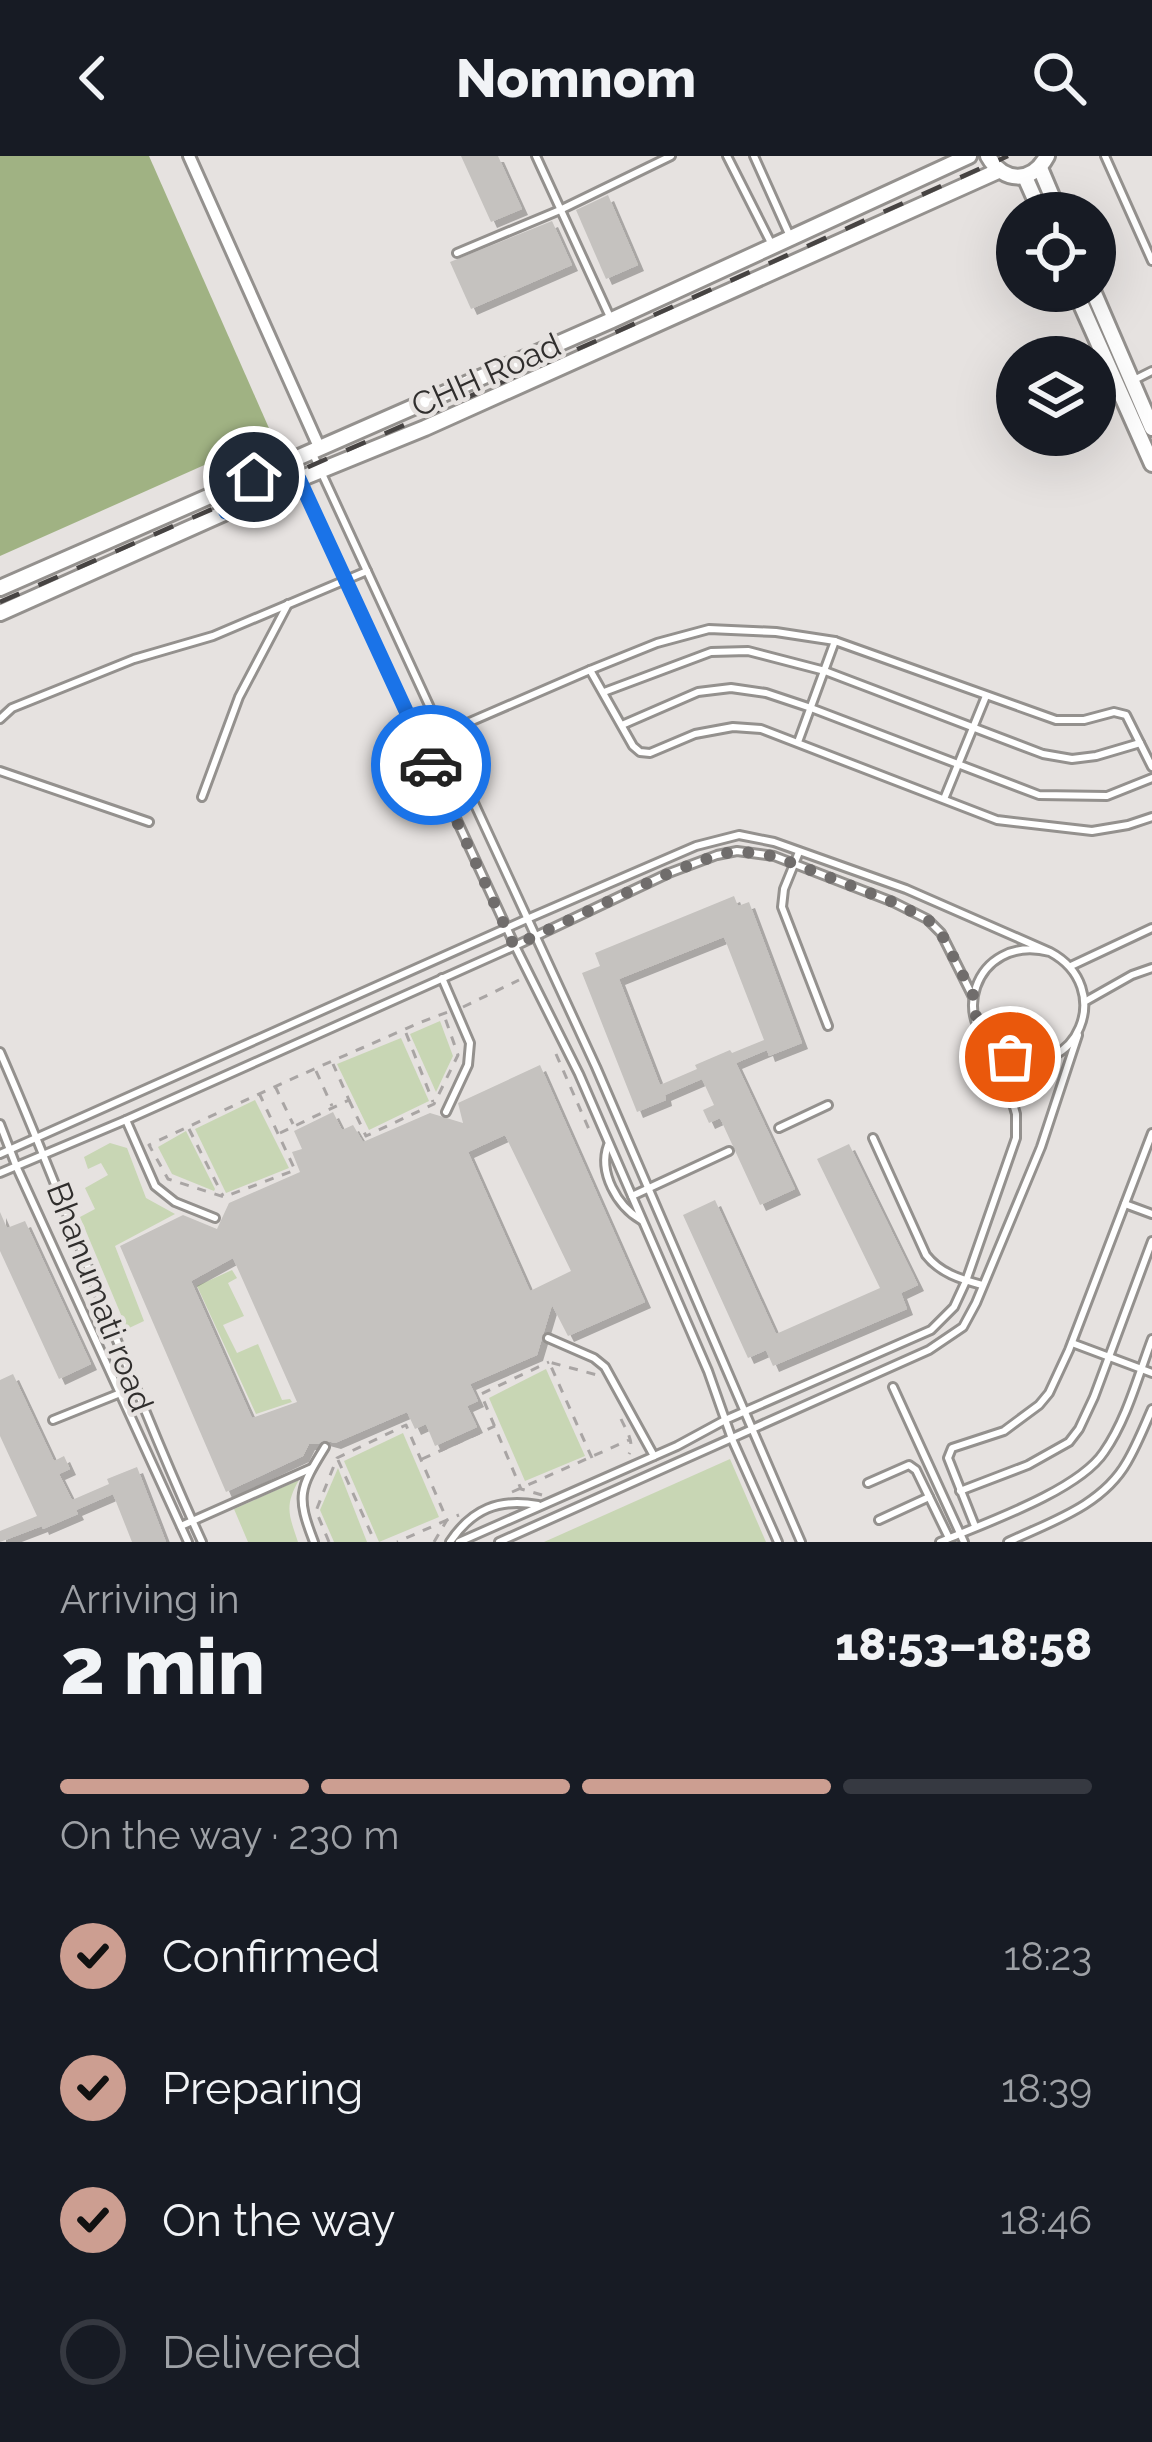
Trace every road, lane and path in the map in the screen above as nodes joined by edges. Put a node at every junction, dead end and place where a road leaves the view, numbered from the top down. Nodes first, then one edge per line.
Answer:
1 (189, 156) edge
2 (536, 156) edge
3 (671, 156) edge
4 (727, 156) edge
5 (754, 156) edge
6 (969, 156) edge
7 (988, 156) edge
8 (1105, 156) edge
9 (1043, 162) edge
10 (998, 171) junction
11 (1025, 177) junction
12 (1032, 192) edge
13 (1052, 192) edge
14 (560, 210) junction
15 (790, 237) junction
16 (773, 246) junction
17 (457, 253) dead end
18 (802, 259) junction
19 (1152, 261) edge
20 (612, 320) junction
21 (621, 341) junction
22 (1116, 360) edge
23 (1116, 367) edge
24 (1152, 371) edge
25 (1131, 381) junction
26 (1152, 428) edge
27 (316, 451) junction
28 (291, 461) junction
29 (1152, 464) edge
30 (321, 471) junction
31 (299, 479) junction
32 (217, 493) junction
33 (226, 512) junction
34 (367, 571) junction
35 (347, 580) junction
36 (0, 588) edge
37 (288, 604) junction
38 (0, 613) edge
39 (836, 641) junction
40 (590, 670) junction
41 (824, 671) junction
42 (604, 692) junction
43 (986, 696) junction
44 (811, 708) junction
45 (0, 718) edge
46 (622, 725) junction
47 (973, 729) junction
48 (442, 734) junction
49 (798, 742) junction
50 (1140, 743) junction
51 (958, 766) junction
52 (1152, 767) edge
53 (0, 770) edge
54 (1152, 778) edge
55 (202, 797) dead end
56 (944, 799) junction
57 (1152, 817) edge
58 (149, 822) dead end
59 (799, 851) junction
60 (794, 863) junction
61 (526, 919) junction
62 (1152, 928) edge
63 (508, 929) junction
64 (535, 936) junction
65 (514, 946) junction
66 (1050, 952) junction
67 (1071, 966) junction
68 (1152, 968) edge
69 (442, 978) junction
70 (524, 978) dead end
71 (974, 997) junction
72 (1086, 1001) junction
73 (456, 1010) junction
74 (443, 1013) junction
75 (828, 1026) dead end
76 (1081, 1026) junction
77 (404, 1030) junction
78 (998, 1050) junction
79 (0, 1052) edge
80 (557, 1056) dead end
81 (331, 1061) junction
82 (314, 1068) junction
83 (274, 1086) junction
84 (259, 1093) junction
85 (349, 1100) junction
86 (434, 1104) junction
87 (828, 1106) dead end
88 (333, 1108) junction
89 (446, 1112) dead end
90 (126, 1120) junction
91 (0, 1124) edge
92 (294, 1126) junction
93 (188, 1127) junction
94 (778, 1128) dead end
95 (1152, 1133) edge
96 (278, 1134) junction
97 (591, 1134) dead end
98 (38, 1137) junction
99 (873, 1138) dead end
100 (609, 1143) junction
101 (10, 1150) junction
102 (729, 1151) dead end
103 (0, 1154) edge
104 (45, 1154) junction
105 (17, 1168) junction
106 (0, 1173) edge
107 (649, 1188) junction
108 (632, 1196) junction
109 (224, 1197) junction
110 (1125, 1204) junction
111 (1152, 1214) edge
112 (215, 1217) dead end
113 (644, 1222) junction
114 (1152, 1241) edge
115 (966, 1281) junction
116 (982, 1285) junction
117 (548, 1338) dead end
118 (1152, 1339) edge
119 (1072, 1343) junction
120 (1108, 1356) junction
121 (550, 1362) junction
122 (1141, 1369) junction
123 (1152, 1373) edge
124 (602, 1376) dead end
125 (893, 1387) dead end
126 (134, 1388) junction
127 (119, 1394) junction
128 (617, 1409) dead end
129 (1152, 1409) edge
130 (743, 1412) junction
131 (53, 1420) dead end
132 (724, 1420) junction
133 (495, 1426) junction
134 (752, 1430) junction
135 (732, 1438) junction
136 (325, 1447) dead end
137 (654, 1456) junction
138 (337, 1458) junction
139 (592, 1458) junction
140 (421, 1460) junction
141 (312, 1468) junction
142 (868, 1483) dead end
143 (521, 1489) junction
144 (960, 1491) junction
145 (507, 1495) dead end
146 (929, 1497) junction
147 (543, 1505) junction
148 (467, 1512) dead end
149 (447, 1520) junction
150 (879, 1520) dead end
151 (192, 1522) junction
152 (182, 1526) junction
153 (974, 1526) junction
154 (950, 1538) junction
155 (961, 1538) edge
156 (188, 1542) edge
157 (202, 1542) edge
158 (314, 1542) edge
159 (328, 1542) edge
160 (375, 1542) edge
161 (397, 1542) edge
162 (434, 1542) edge
163 (450, 1542) edge
164 (459, 1542) edge
165 (499, 1542) edge
166 (778, 1542) edge
167 (801, 1542) edge
168 (940, 1542) edge
169 (1008, 1542) edge

1 - 27 street
2 - 14 lane
3 - 14 lane
4 - 16 lane
5 - 15 lane
6 - 15 street, CHH Road
7 - 10 street
8 - 19 lane
9 - 11 street
9 - 13 street
10 - 11 street
10 - 18 street
11 - 12 street
14 - 17 lane
14 - 20 lane
15 - 16 street, CHH Road
15 - 18 street
16 - 20 street, CHH Road
18 - 21 street
20 - 21 street
20 - 27 street, CHH Road
21 - 30 street
22 - 25 street
23 - 29 street
24 - 25 lane
25 - 26 street
27 - 28 street, CHH Road
27 - 30 lane
28 - 31 lane
28 - 32 street, CHH Road
30 - 31 street
30 - 34 lane
31 - 33 street
31 - 35 lane
32 - 33 street
32 - 36 street, CHH Road
33 - 38 street
34 - 35 lane
34 - 48 lane
35 - 37 lane
35 - 63 lane
37 - 45 lane
37 - 55 lane
39 - 40 lane
39 - 41 lane
39 - 43 lane
40 - 42 lane
40 - 48 lane
41 - 42 lane
41 - 44 lane
41 - 47 lane
42 - 46 lane
43 - 47 lane
43 - 50 lane
44 - 46 lane
44 - 49 lane
44 - 51 lane
46 - 49 lane
47 - 50 lane
47 - 51 lane
48 - 61 lane
49 - 56 lane
50 - 52 lane
51 - 54 lane
51 - 56 lane
53 - 58 lane
56 - 57 lane
59 - 60 lane
59 - 61 lane
59 - 66 lane
60 - 64 lane
60 - 71 lane
60 - 75 lane
61 - 63 lane
61 - 64 lane
62 - 67 lane
63 - 65 lane
63 - 98 lane
64 - 65 lane
64 - 107 lane
65 - 69 lane
65 - 100 lane
66 - 67 lane
66 - 71 lane
67 - 72 lane
68 - 72 lane
69 - 73 lane
69 - 90 lane
70 - 73 path
71 - 78 lane
72 - 76 lane
73 - 74 path
73 - 89 lane
74 - 77 path
74 - 86 path
76 - 78 lane
76 - 116 lane
77 - 81 path
77 - 86 path
78 - 115 lane
79 - 98 lane, Bhanumati road
80 - 97 path
81 - 82 path
81 - 85 path
82 - 83 path
82 - 88 path
83 - 84 path
83 - 92 path
84 - 93 path
84 - 96 path
85 - 86 path
85 - 88 path
87 - 94 lane
88 - 92 path
90 - 104 lane
90 - 112 lane
91 - 101 lane, Bhanumati road
92 - 96 path
93 - 109 path
93 - 109 path
95 - 110 lane
96 - 109 path
98 - 101 lane
98 - 104 lane, Bhanumati road
99 - 115 lane
100 - 108 lane
100 - 113 lane
101 - 103 lane
101 - 105 lane, Bhanumati road
102 - 107 lane
104 - 105 lane
104 - 126 lane, Bhanumati road
105 - 106 lane
105 - 127 lane, Bhanumati road
107 - 108 lane
107 - 130 lane
108 - 113 lane
110 - 111 lane
110 - 119 lane
113 - 132 lane
114 - 120 lane
115 - 116 lane
115 - 130 lane
116 - 134 lane
117 - 137 lane
118 - 122 lane
119 - 120 lane
119 - 144 lane
120 - 122 lane
120 - 144 lane
121 - 124 path
121 - 133 path
121 - 139 path
122 - 123 lane
122 - 153 lane
125 - 155 lane
126 - 127 lane
126 - 151 lane, Bhanumati road
127 - 131 lane
127 - 152 lane, Bhanumati road
128 - 139 path
129 - 169 lane
130 - 132 lane
130 - 134 lane
132 - 135 lane
132 - 137 lane
133 - 140 path
133 - 143 path
134 - 135 lane
134 - 167 lane
135 - 165 lane
135 - 166 lane
136 - 141 lane
137 - 147 lane
138 - 140 path
138 - 159 path
138 - 160 path
139 - 143 path
140 - 149 path
141 - 151 lane
141 - 158 lane
142 - 146 lane
143 - 145 path
144 - 153 lane
146 - 150 lane
146 - 154 lane
147 - 163 lane
147 - 164 lane
148 - 149 path
149 - 161 path
149 - 162 path
151 - 152 lane
151 - 157 lane, Bhanumati road
152 - 156 lane, Bhanumati road
153 - 155 lane
154 - 155 lane
154 - 168 lane

